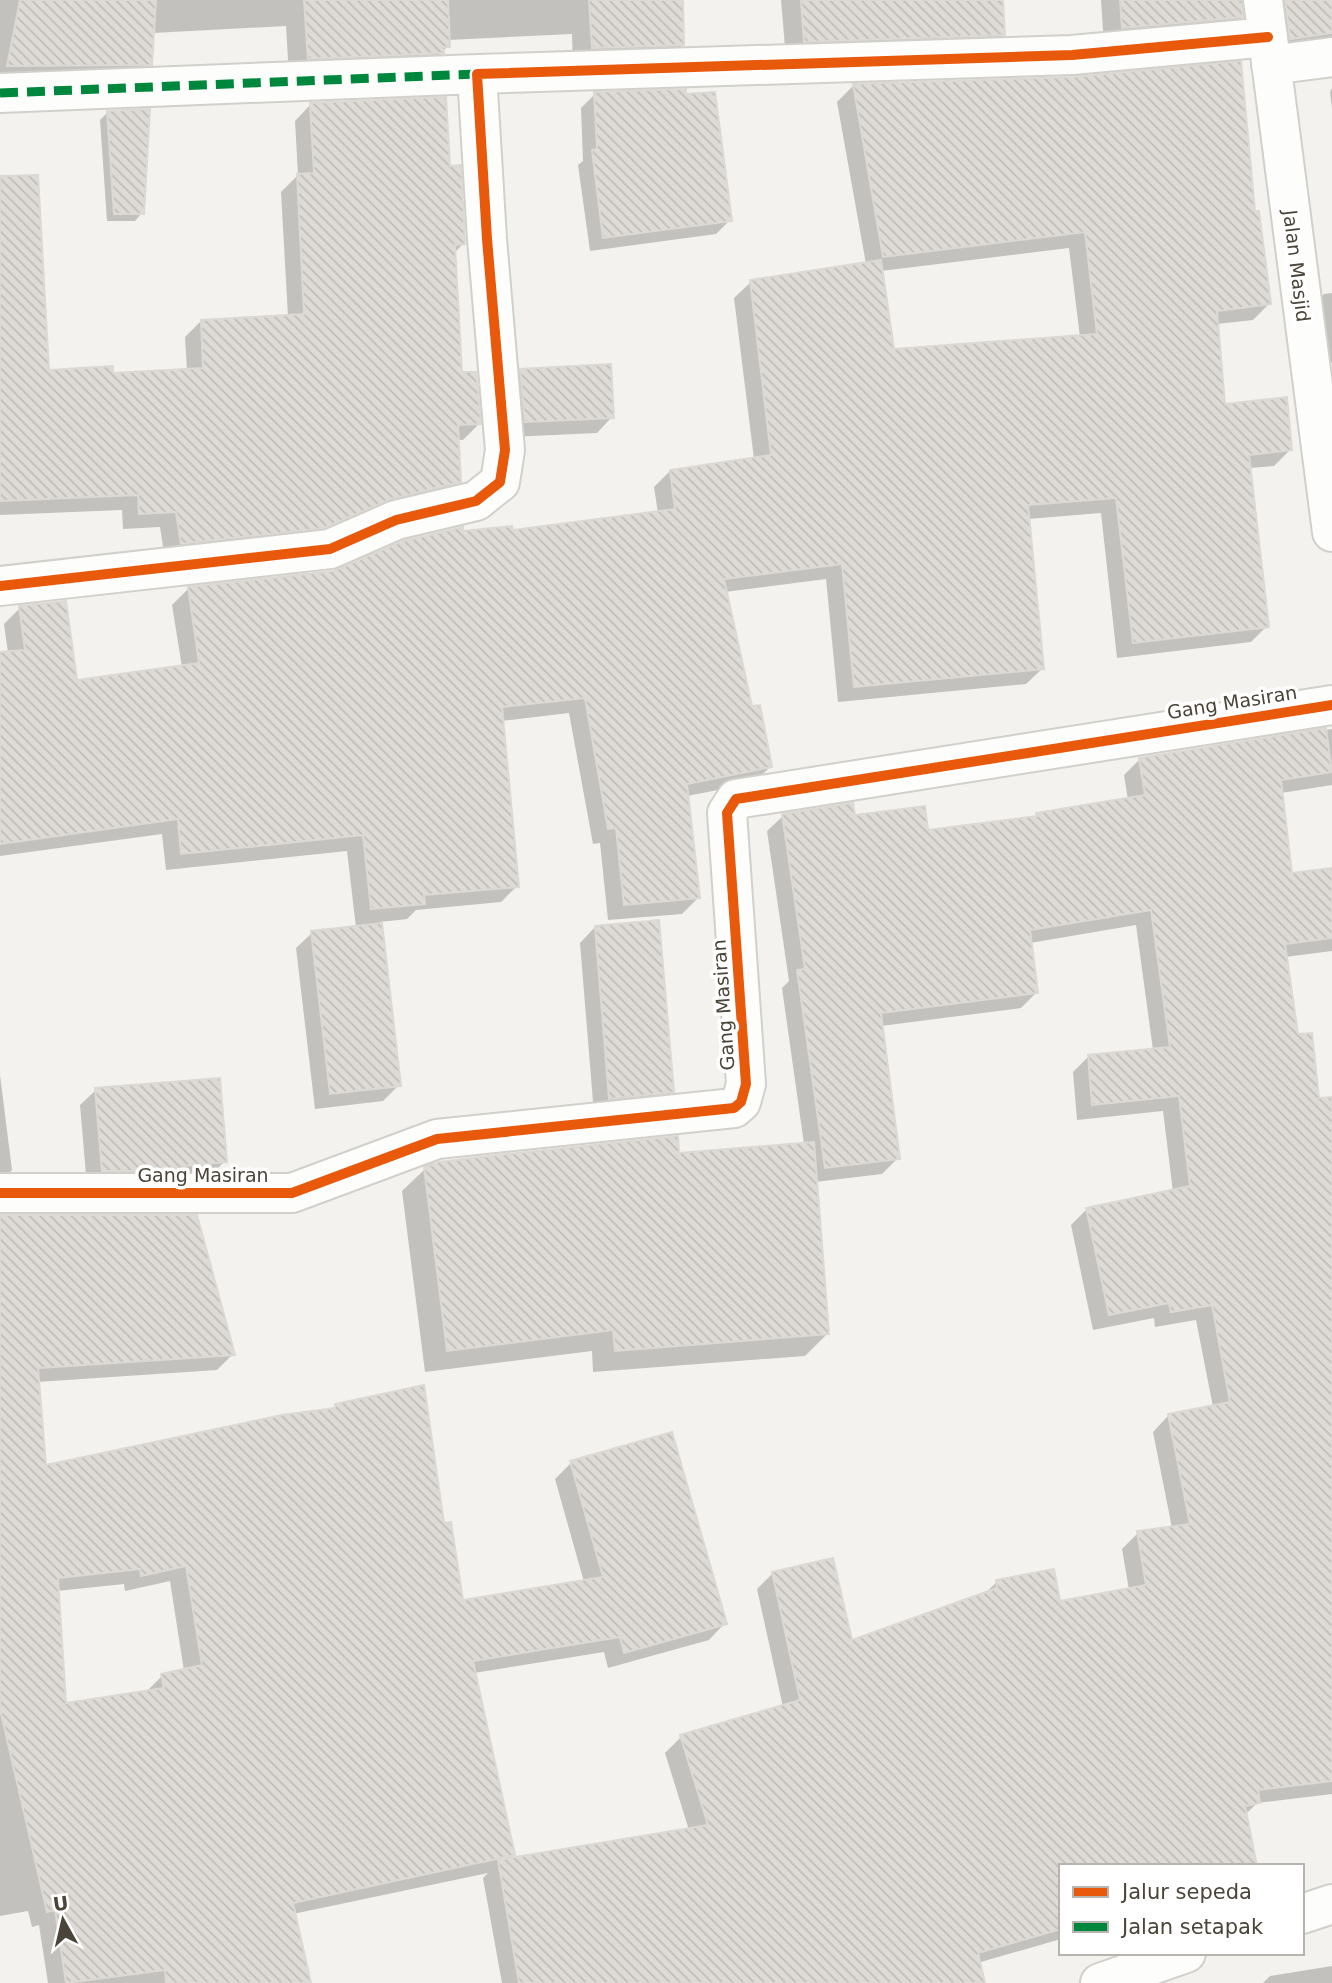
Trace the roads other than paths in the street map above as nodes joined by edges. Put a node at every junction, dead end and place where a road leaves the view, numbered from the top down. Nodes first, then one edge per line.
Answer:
1 (1263, 0) edge
2 (1269, 51) junction
3 (1332, 57) edge
4 (477, 74) junction
5 (0, 93) edge
6 (1332, 532) edge
7 (0, 586) edge
8 (1332, 705) edge
9 (0, 1193) edge
10 (1332, 1903) edge
11 (1304, 1913) edge
12 (1180, 1955) edge
13 (1100, 1983) edge

1 - 2 street, Jalan Masjid
2 - 3 street
2 - 4 street
2 - 6 street, Jalan Masjid
4 - 5 street
4 - 7 street
8 - 9 street, Gang Masiran
10 - 11 street
12 - 13 street

